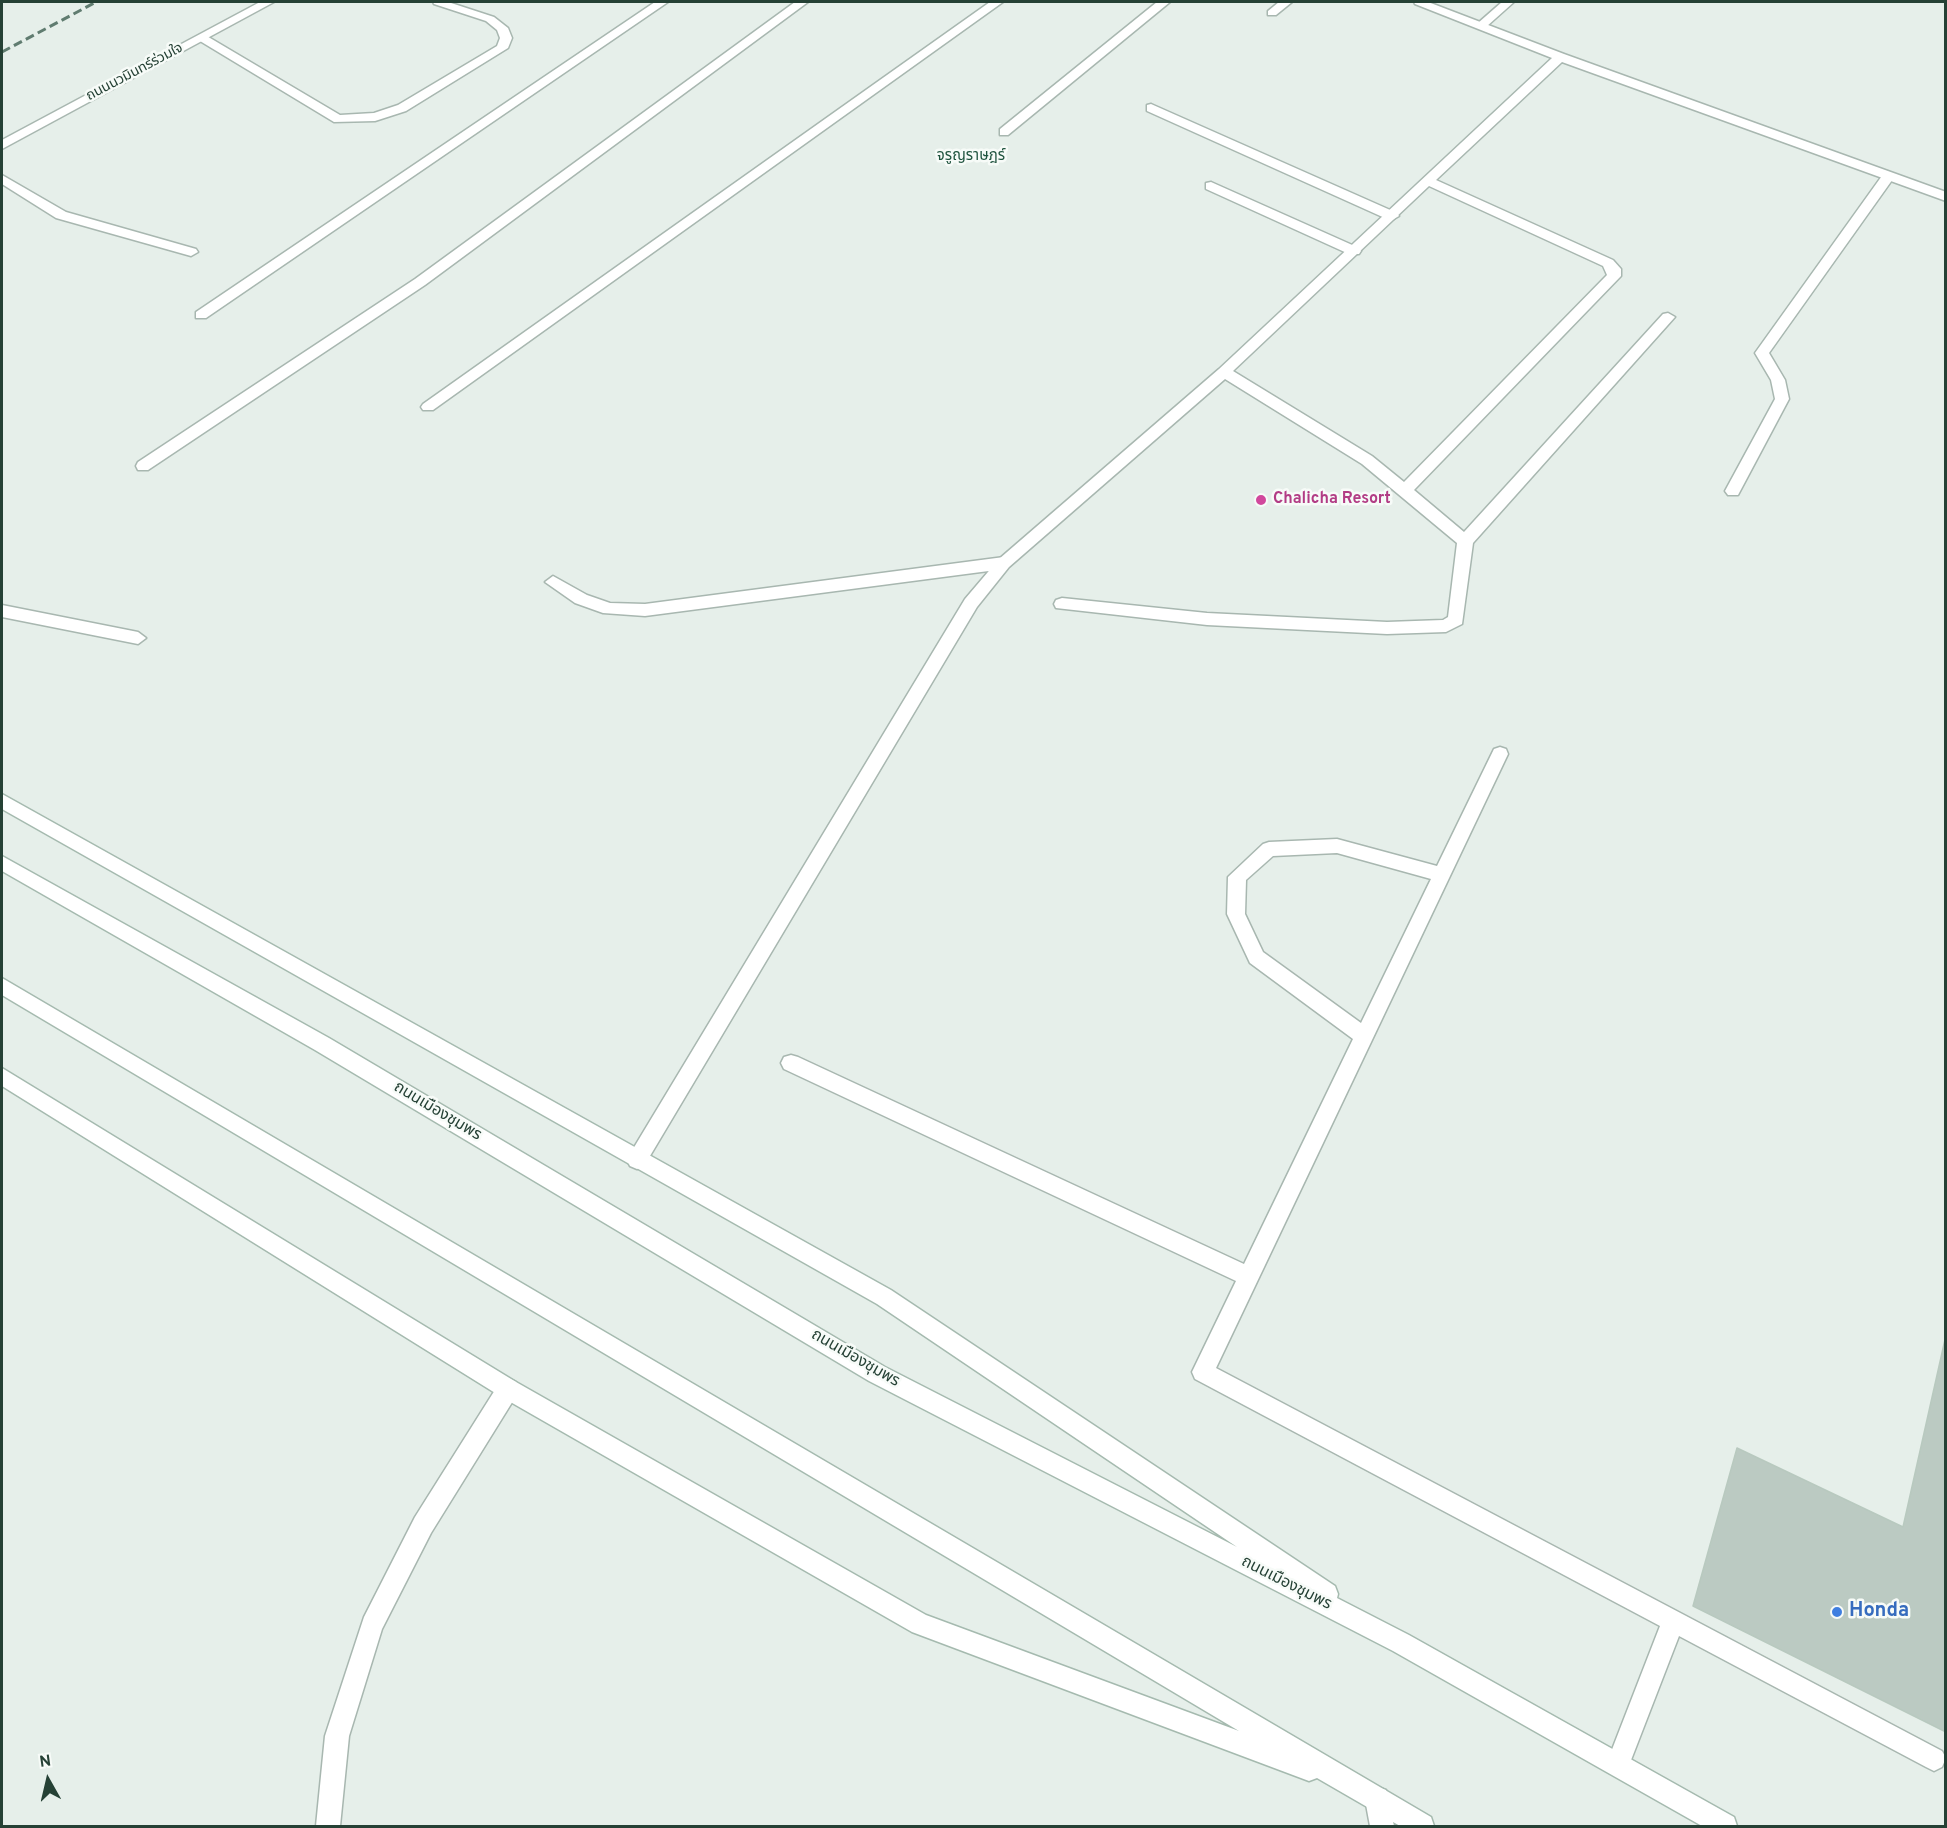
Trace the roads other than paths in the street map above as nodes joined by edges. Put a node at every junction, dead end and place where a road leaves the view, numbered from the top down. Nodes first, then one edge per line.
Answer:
1 (268, 2) edge
2 (438, 2) edge
3 (662, 2) edge
4 (802, 2) edge
5 (997, 2) edge
6 (1164, 2) edge
7 (1287, 2) edge
8 (1419, 2) edge
9 (1509, 2) edge
10 (1272, 13) dead end
11 (1482, 26) junction
12 (201, 38) junction
13 (1560, 57) junction
14 (1151, 108) dead end
15 (1004, 132) dead end
16 (2, 145) edge
17 (1889, 176) junction
18 (2, 179) edge
19 (1428, 181) junction
20 (1211, 186) dead end
21 (1946, 197) edge
22 (1392, 216) junction
23 (1354, 251) junction
24 (191, 252) dead end
25 (201, 315) dead end
26 (1668, 317) dead end
27 (1224, 372) junction
28 (428, 407) dead end
29 (143, 466) dead end
30 (1405, 490) junction
31 (1733, 491) dead end
32 (1465, 542) junction
33 (1004, 563) junction
34 (553, 582) dead end
35 (1062, 604) dead end
36 (2, 611) edge
37 (138, 638) dead end
38 (1500, 754) dead end
39 (2, 801) edge
40 (2, 863) edge
41 (1443, 875) junction
42 (2, 986) edge
43 (1365, 1036) junction
44 (792, 1063) dead end
45 (2, 1076) edge
46 (637, 1160) junction
47 (1250, 1277) junction
48 (508, 1389) junction
49 (1673, 1621) junction
50 (1401, 1643) junction
51 (1934, 1759) dead end
52 (1618, 1765) junction
53 (1352, 1785) junction
54 (1377, 1799) junction
55 (327, 1827) edge
56 (1382, 1827) edge
57 (1422, 1827) edge
58 (1725, 1827) edge

1 - 12 street, ถนนนวมินทร์ร่วมใจ
2 - 12 street
3 - 25 street
4 - 29 street
5 - 28 street
6 - 15 street
7 - 10 street
8 - 11 street
9 - 11 street
11 - 13 street
12 - 16 street, ถนนนวมินทร์ร่วมใจ
13 - 17 street
13 - 19 street
14 - 22 street
17 - 21 street
17 - 31 street
18 - 24 street
19 - 22 street
19 - 30 street
20 - 23 street
22 - 23 street
23 - 27 street
26 - 32 street
27 - 30 street
27 - 33 street
30 - 32 street
32 - 35 street
33 - 34 street
33 - 46 street
36 - 37 street
38 - 41 street
39 - 46 street
40 - 50 street, ถนนเมืองชุมพร
41 - 43 street
41 - 43 street
42 - 53 street
43 - 47 street
44 - 47 street
45 - 48 street
46 - 50 street
47 - 49 street
48 - 53 street
48 - 55 street
49 - 51 street
49 - 52 street
50 - 52 street, ถนนเมืองชุมพร
52 - 58 street, ถนนเมืองชุมพร
53 - 54 street
54 - 56 street
54 - 57 street

